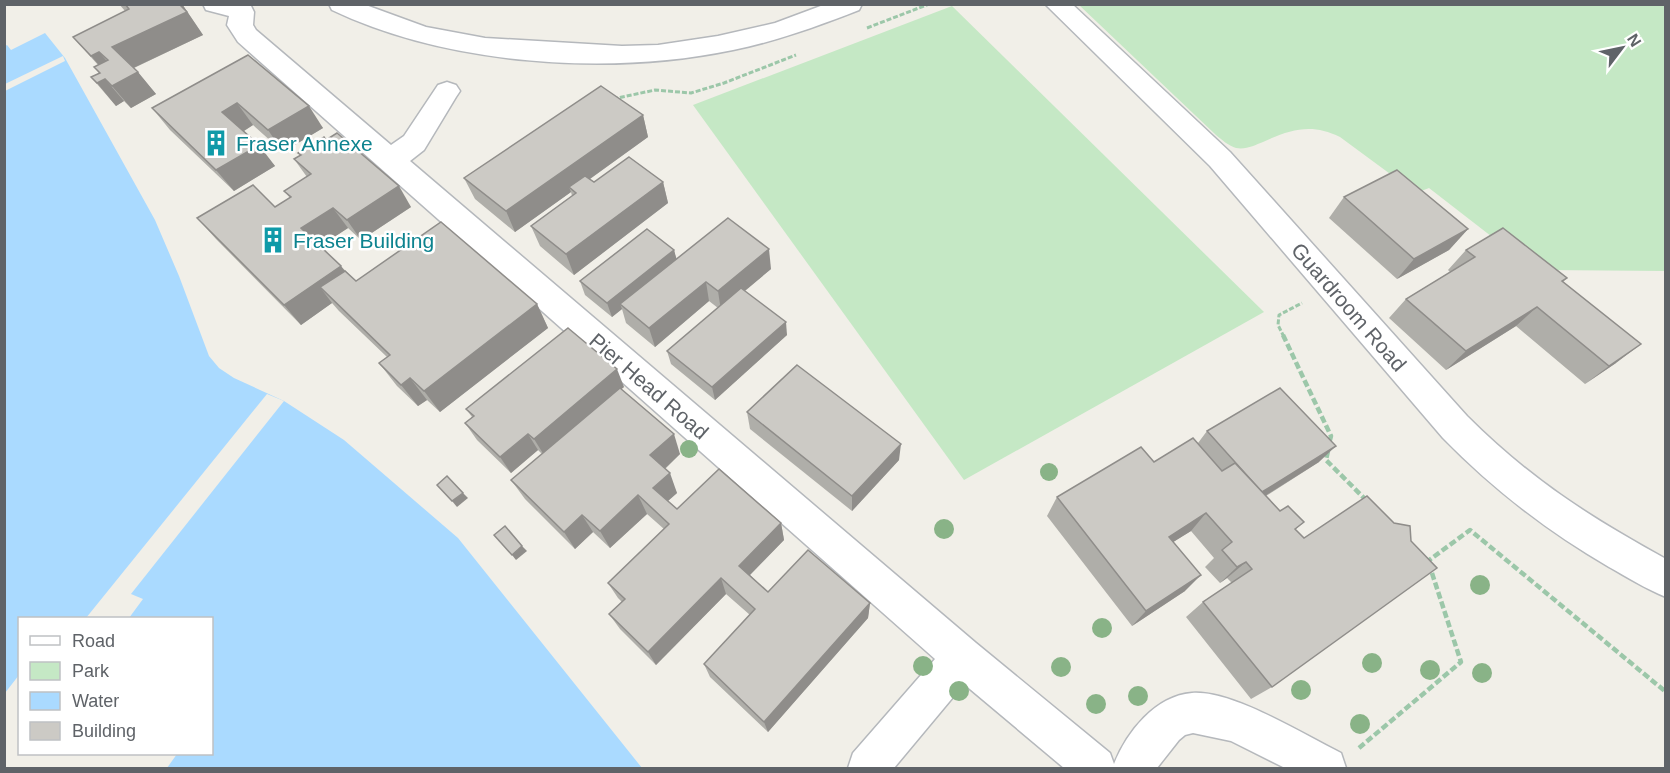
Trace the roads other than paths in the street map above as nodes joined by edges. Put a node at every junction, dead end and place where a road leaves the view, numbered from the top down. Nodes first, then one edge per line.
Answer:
1 (341, 4) edge
2 (850, 4) edge
3 (1057, 4) edge
4 (235, 7) edge
5 (447, 91) dead end
6 (390, 161) junction
7 (1665, 579) edge
8 (962, 657) junction
9 (1340, 760) edge
10 (868, 768) edge
11 (1095, 768) edge
12 (1133, 768) edge

1 - 2 lane
3 - 7 lane, Guardroom Road
4 - 6 lane, Pier Head Road
5 - 6 lane
6 - 8 lane, Pier Head Road
8 - 10 lane
8 - 11 lane, Pier Head Road
9 - 12 lane

